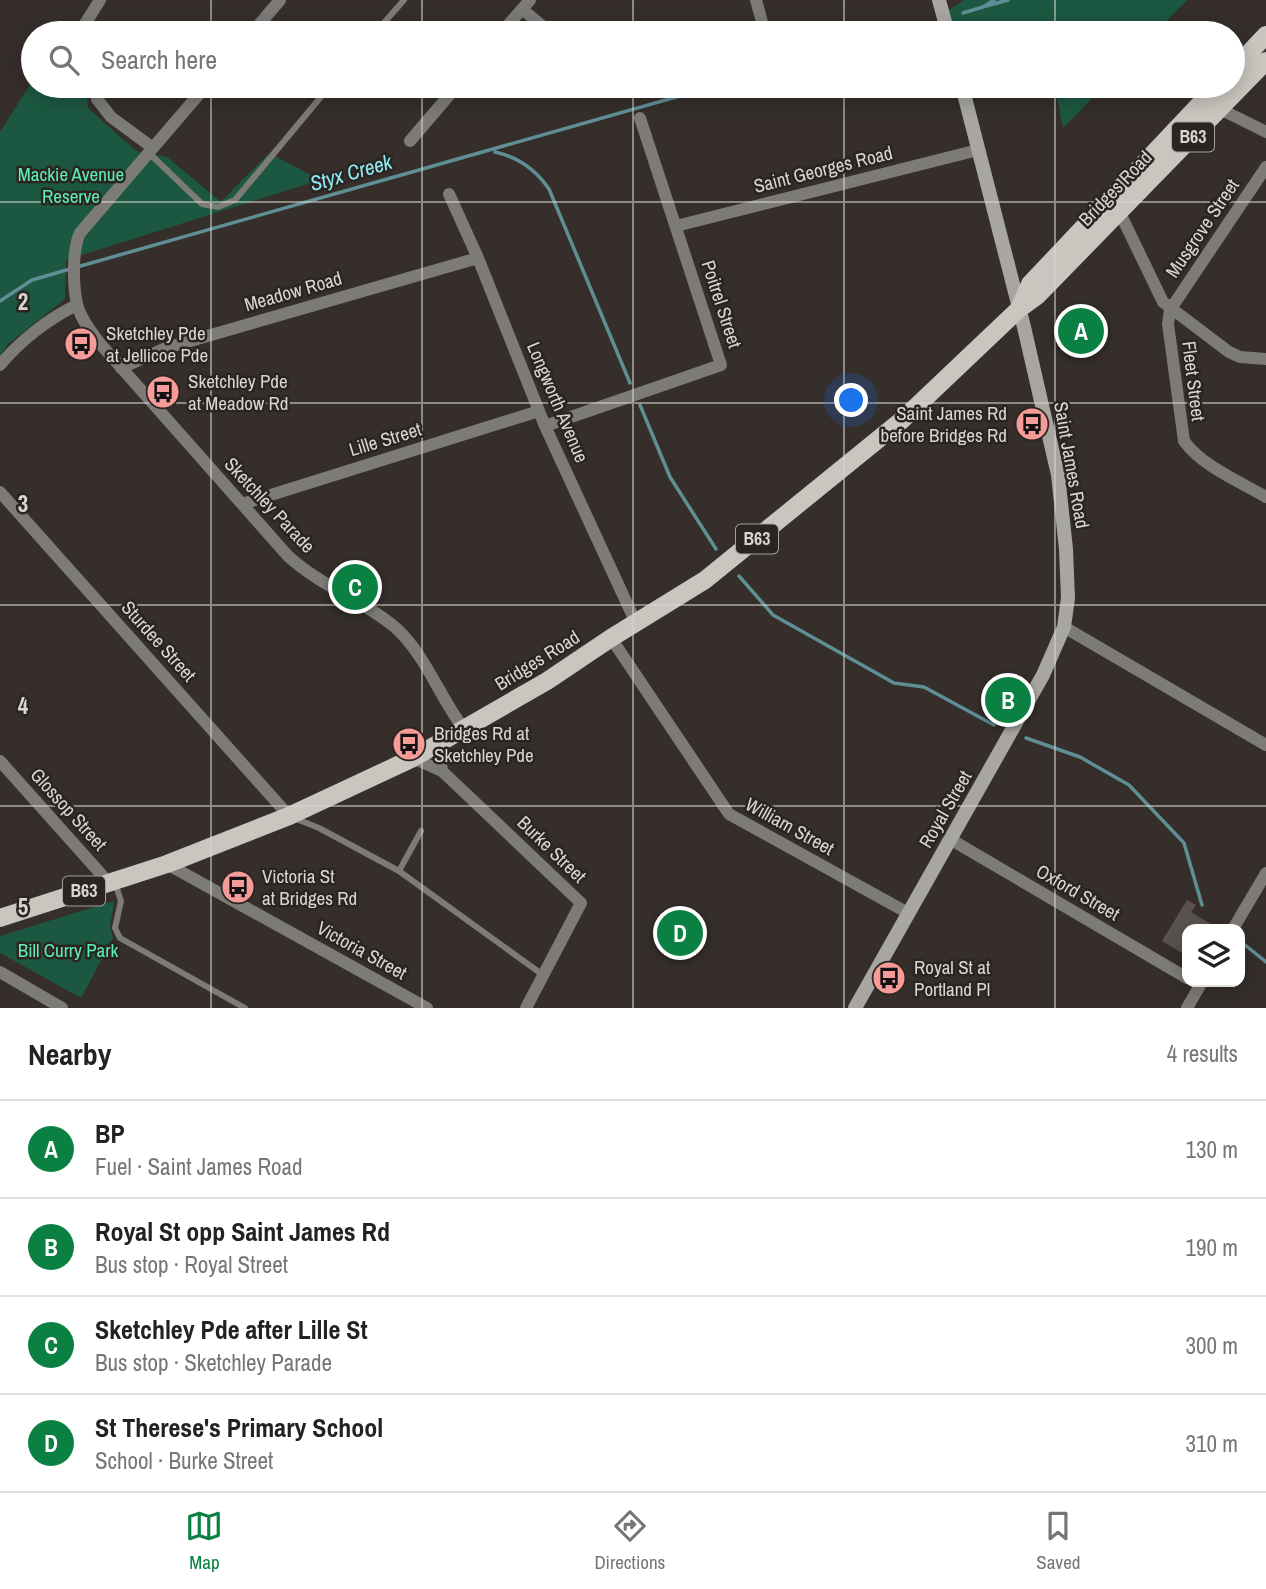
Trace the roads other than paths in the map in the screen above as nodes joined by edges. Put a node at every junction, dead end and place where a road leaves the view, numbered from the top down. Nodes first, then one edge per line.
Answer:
1 (100, 0) edge
2 (280, 0) edge
3 (404, 0) edge
4 (756, 0) edge
5 (939, 0) edge
6 (526, 4) edge
7 (87, 21) edge
8 (262, 21) edge
9 (386, 21) edge
10 (511, 21) edge
11 (541, 21) edge
12 (762, 21) edge
13 (945, 21) edge
14 (1266, 35) edge
15 (1245, 57) edge
16 (1266, 61) edge
17 (1245, 83) edge
18 (97, 98) edge
19 (196, 98) edge
20 (320, 98) edge
21 (447, 98) edge
22 (965, 98) edge
23 (1205, 98) edge
24 (1231, 98) edge
25 (1220, 109) junction
26 (640, 118) dead end
27 (1266, 132) edge
28 (410, 141) dead end
29 (151, 150) junction
30 (978, 150) junction
31 (1266, 167) edge
32 (449, 194) dead end
33 (1111, 196) junction
34 (1120, 212) junction
35 (676, 226) junction
36 (478, 258) junction
37 (77, 305) junction
38 (1019, 309) junction
39 (1171, 310) junction
40 (1266, 359) edge
41 (0, 365) edge
42 (121, 368) junction
43 (539, 411) junction
44 (545, 426) junction
45 (0, 492) edge
46 (1266, 497) edge
47 (242, 504) junction
48 (636, 623) junction
49 (1065, 628) junction
50 (611, 638) junction
51 (464, 729) junction
52 (439, 744) junction
53 (1266, 745) edge
54 (413, 758) junction
55 (0, 761) edge
56 (442, 771) junction
57 (289, 816) junction
58 (421, 831) dead end
59 (950, 839) junction
60 (167, 864) junction
61 (399, 871) junction
62 (1266, 873) edge
63 (112, 883) junction
64 (908, 913) junction
65 (0, 918) edge
66 (1236, 924) edge
67 (0, 972) edge
68 (543, 975) junction
69 (1182, 975) edge
70 (1197, 987) edge
71 (861, 1005) edge
72 (55, 1006) edge
73 (245, 1008) edge
74 (427, 1008) edge
75 (526, 1008) edge
76 (1187, 1008) edge

1 - 7 street
2 - 8 street
3 - 9 lane
4 - 12 street
5 - 13 main road
6 - 10 street
6 - 11 street
14 - 15 main road
16 - 17 main road, Bridges Road / B63
18 - 29 street
19 - 29 street
20 - 29 lane
21 - 28 street
22 - 30 main road, Saint James Road
23 - 33 main road, Bridges Road / B63
24 - 25 main road, Bridges Road / B63
25 - 27 street
25 - 34 main road, Bridges Road / B63
26 - 35 street, Poitrel Street
29 - 37 street, Sketchley Parade
30 - 35 street, Saint Georges Road
30 - 38 main road, Saint James Road
31 - 39 street, Musgrove Street
32 - 36 street, Longworth Avenue
33 - 34 street
33 - 38 main road, Bridges Road / B63
34 - 38 main road, Bridges Road / B63
34 - 39 street
35 - 44 street, Poitrel Street
36 - 42 street, Meadow Road
36 - 43 street, Longworth Avenue
37 - 41 street
37 - 42 street, Sketchley Parade
38 - 48 main road, Bridges Road / B63
38 - 49 main road, Saint James Road
39 - 40 street
39 - 46 street, Fleet Street
42 - 47 street, Sketchley Parade
43 - 44 street, Longworth Avenue
43 - 47 street, Lille Street
44 - 48 street, Longworth Avenue
45 - 57 street, Sturdee Street
47 - 51 street, Sketchley Parade
48 - 50 main road, Bridges Road / B63
49 - 53 street
49 - 59 main road, Royal Street
50 - 51 main road, Bridges Road / B63
50 - 64 street, William Street
51 - 52 main road, Bridges Road / B63
52 - 54 main road, Bridges Road / B63
52 - 56 street
54 - 56 street, Burke Street
54 - 57 main road, Bridges Road / B63
55 - 63 street, Glossop Street
56 - 68 street, Burke Street
57 - 60 main road, Bridges Road / B63
57 - 61 lane
58 - 61 lane
59 - 64 main road, Royal Street
59 - 69 street, Oxford Street
60 - 63 main road, Bridges Road / B63
60 - 74 street, Victoria Street
61 - 68 lane
62 - 66 street
63 - 65 main road, Bridges Road / B63
63 - 73 lane
64 - 71 main road, Royal Street
67 - 72 street
68 - 75 street, Burke Street
70 - 76 street

